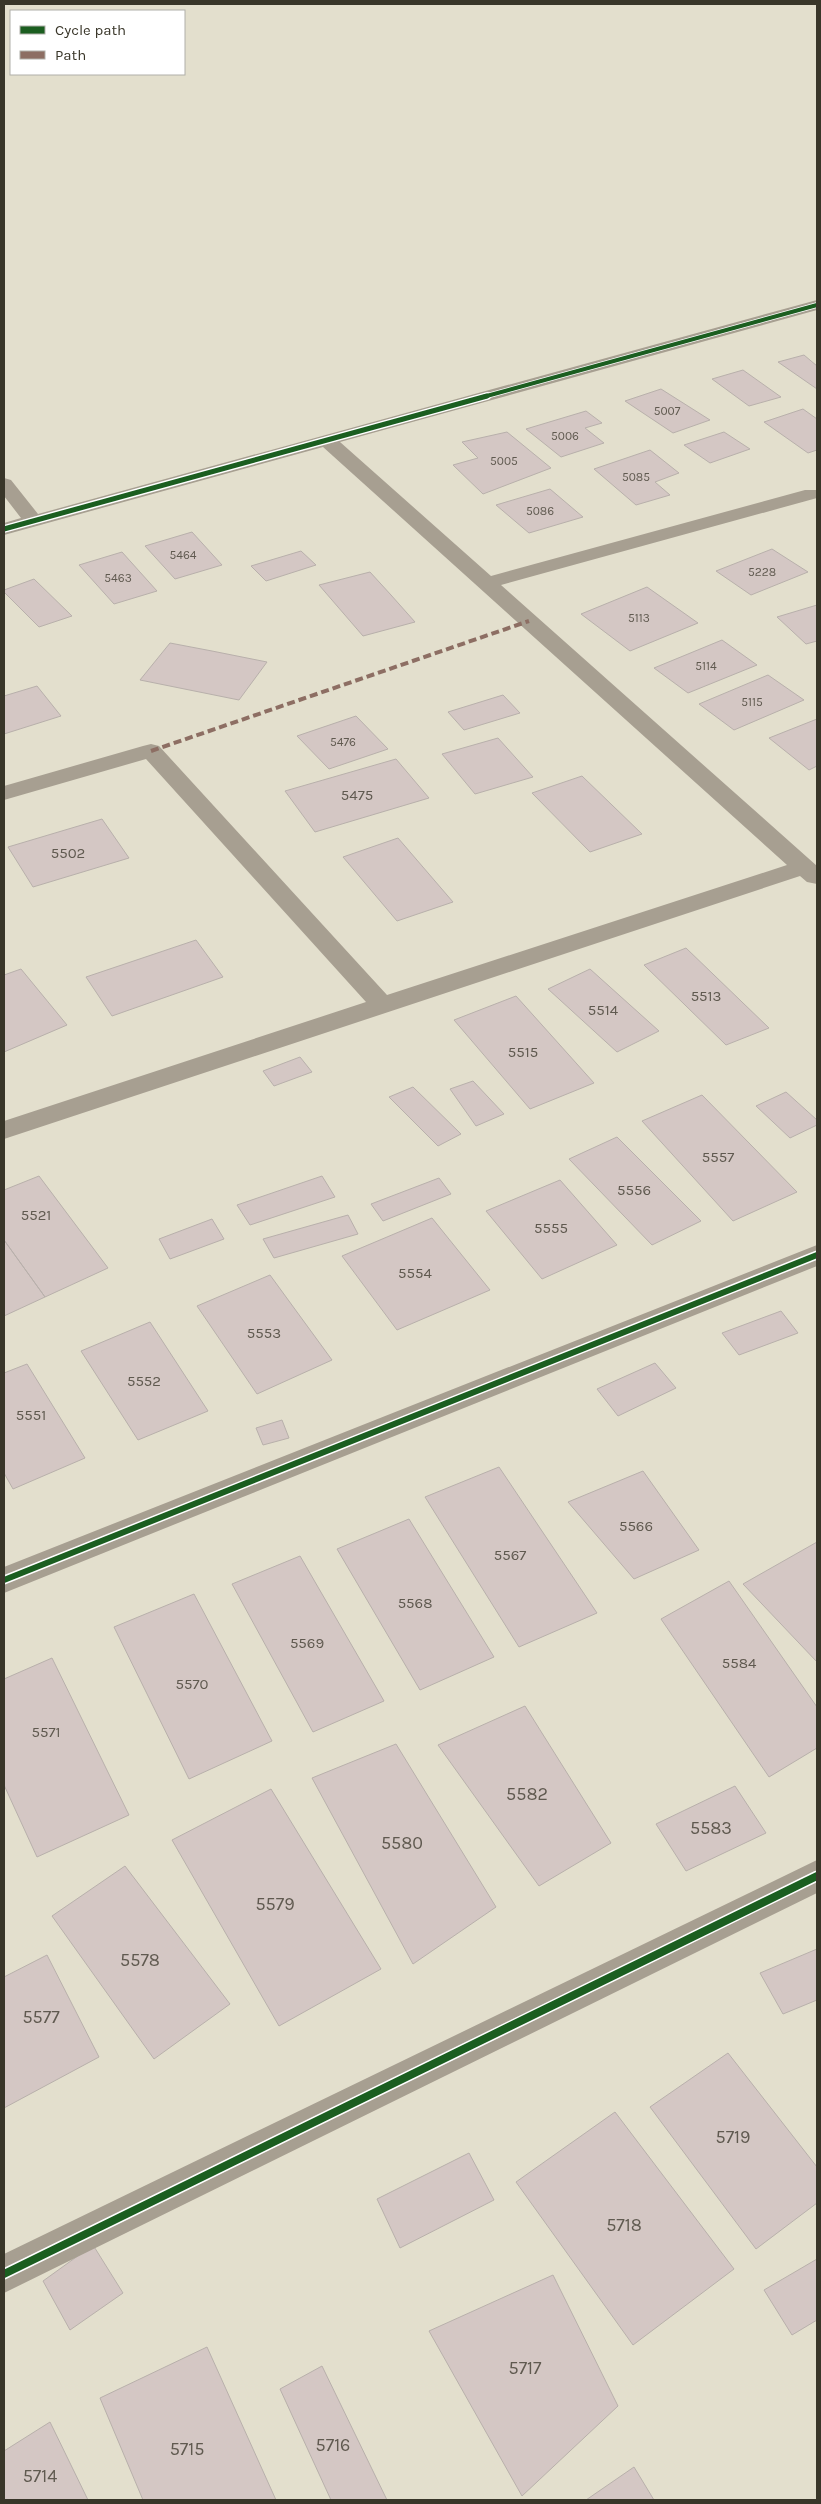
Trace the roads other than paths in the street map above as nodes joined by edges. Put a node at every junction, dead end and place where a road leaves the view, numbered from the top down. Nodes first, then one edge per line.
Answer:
1 (817, 306) edge
2 (328, 441) junction
3 (4, 484) edge
4 (816, 495) edge
5 (34, 521) junction
6 (4, 529) edge
7 (487, 583) junction
8 (4, 793) edge
9 (810, 873) edge
10 (383, 1006) junction
11 (4, 1130) edge
12 (817, 1255) edge
13 (4, 1580) edge
14 (817, 1876) edge
15 (4, 2274) edge

1 - 2 street
2 - 5 street
2 - 7 street
3 - 5 street
4 - 7 street
5 - 6 street
7 - 9 street
8 - 10 street
9 - 10 street
10 - 11 street
12 - 13 street
14 - 15 street

